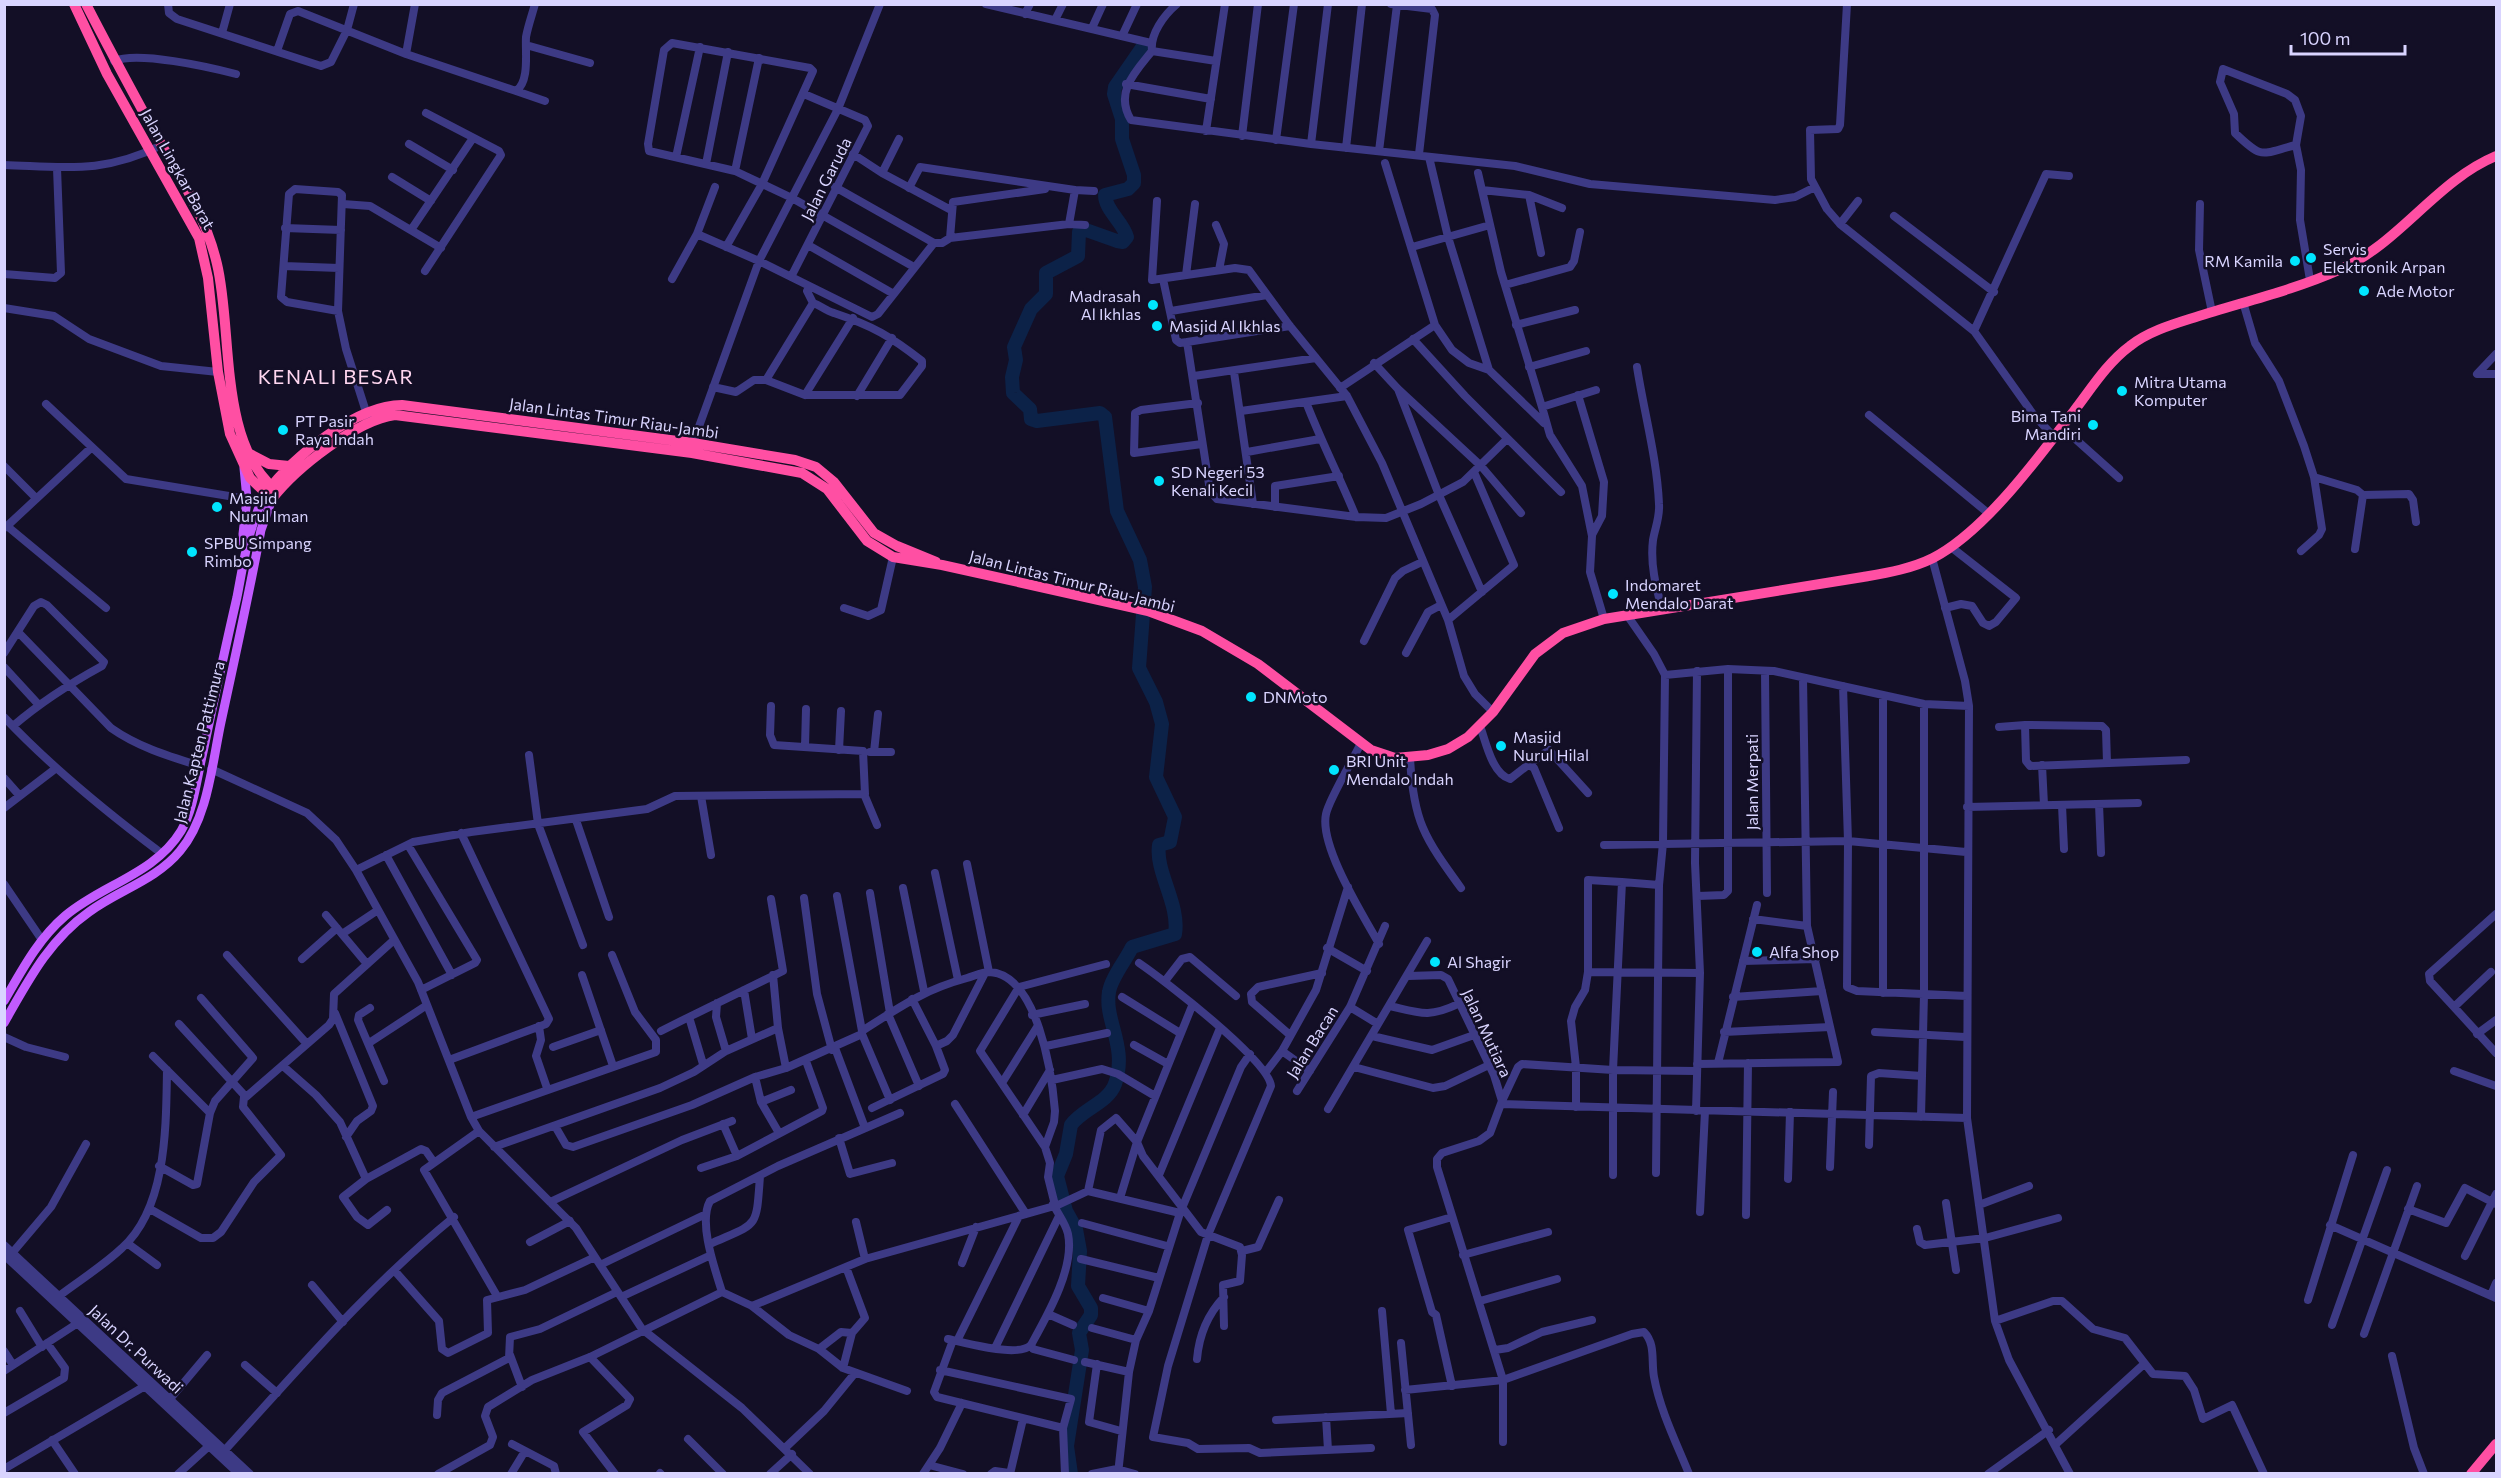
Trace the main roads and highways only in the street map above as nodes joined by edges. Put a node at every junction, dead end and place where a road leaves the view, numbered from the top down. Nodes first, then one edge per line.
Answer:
1 (74, 4) edge
2 (86, 4) edge
3 (157, 148) junction
4 (2496, 156) edge
5 (367, 417) junction
6 (519, 426) junction
7 (250, 454) junction
8 (289, 466) junction
9 (244, 468) junction
10 (272, 492) junction
11 (244, 549) junction
12 (942, 565) junction
13 (217, 687) junction
14 (228, 692) junction
15 (4, 1000) edge
16 (4, 1023) edge
17 (2496, 1443) edge
18 (2471, 1473) edge

1 - 3 highway, Jalan Lingkar Barat
2 - 3 highway, Jalan Lingkar Barat
3 - 7 highway, Jalan Lingkar Barat
3 - 9 highway, Jalan Lingkar Barat
4 - 12 highway, Jalan Lintas Timur Riau-Jambi
5 - 6 highway, Jalan Lintas Timur Riau-Jambi
5 - 8 highway, Jalan Lintas Timur Riau-Jambi
5 - 10 highway, Jalan Lintas Timur Riau-Jambi
6 - 12 highway, Jalan Lintas Timur Riau-Jambi
6 - 12 highway, Jalan Lintas Timur Riau-Jambi
7 - 8 highway
7 - 10 highway, Jalan Lingkar Barat
8 - 10 highway, Jalan Lintas Timur Riau-Jambi
9 - 10 highway, Jalan Lingkar Barat
9 - 11 main road
10 - 11 main road, Jalan Kapten Pattimura
10 - 14 main road, Jalan Kapten Pattimura
11 - 13 main road, Jalan Kapten Pattimura
13 - 14 main road
13 - 15 main road, Jalan Kapten Pattimura
14 - 16 main road, Jalan Kapten Pattimura
17 - 18 highway

